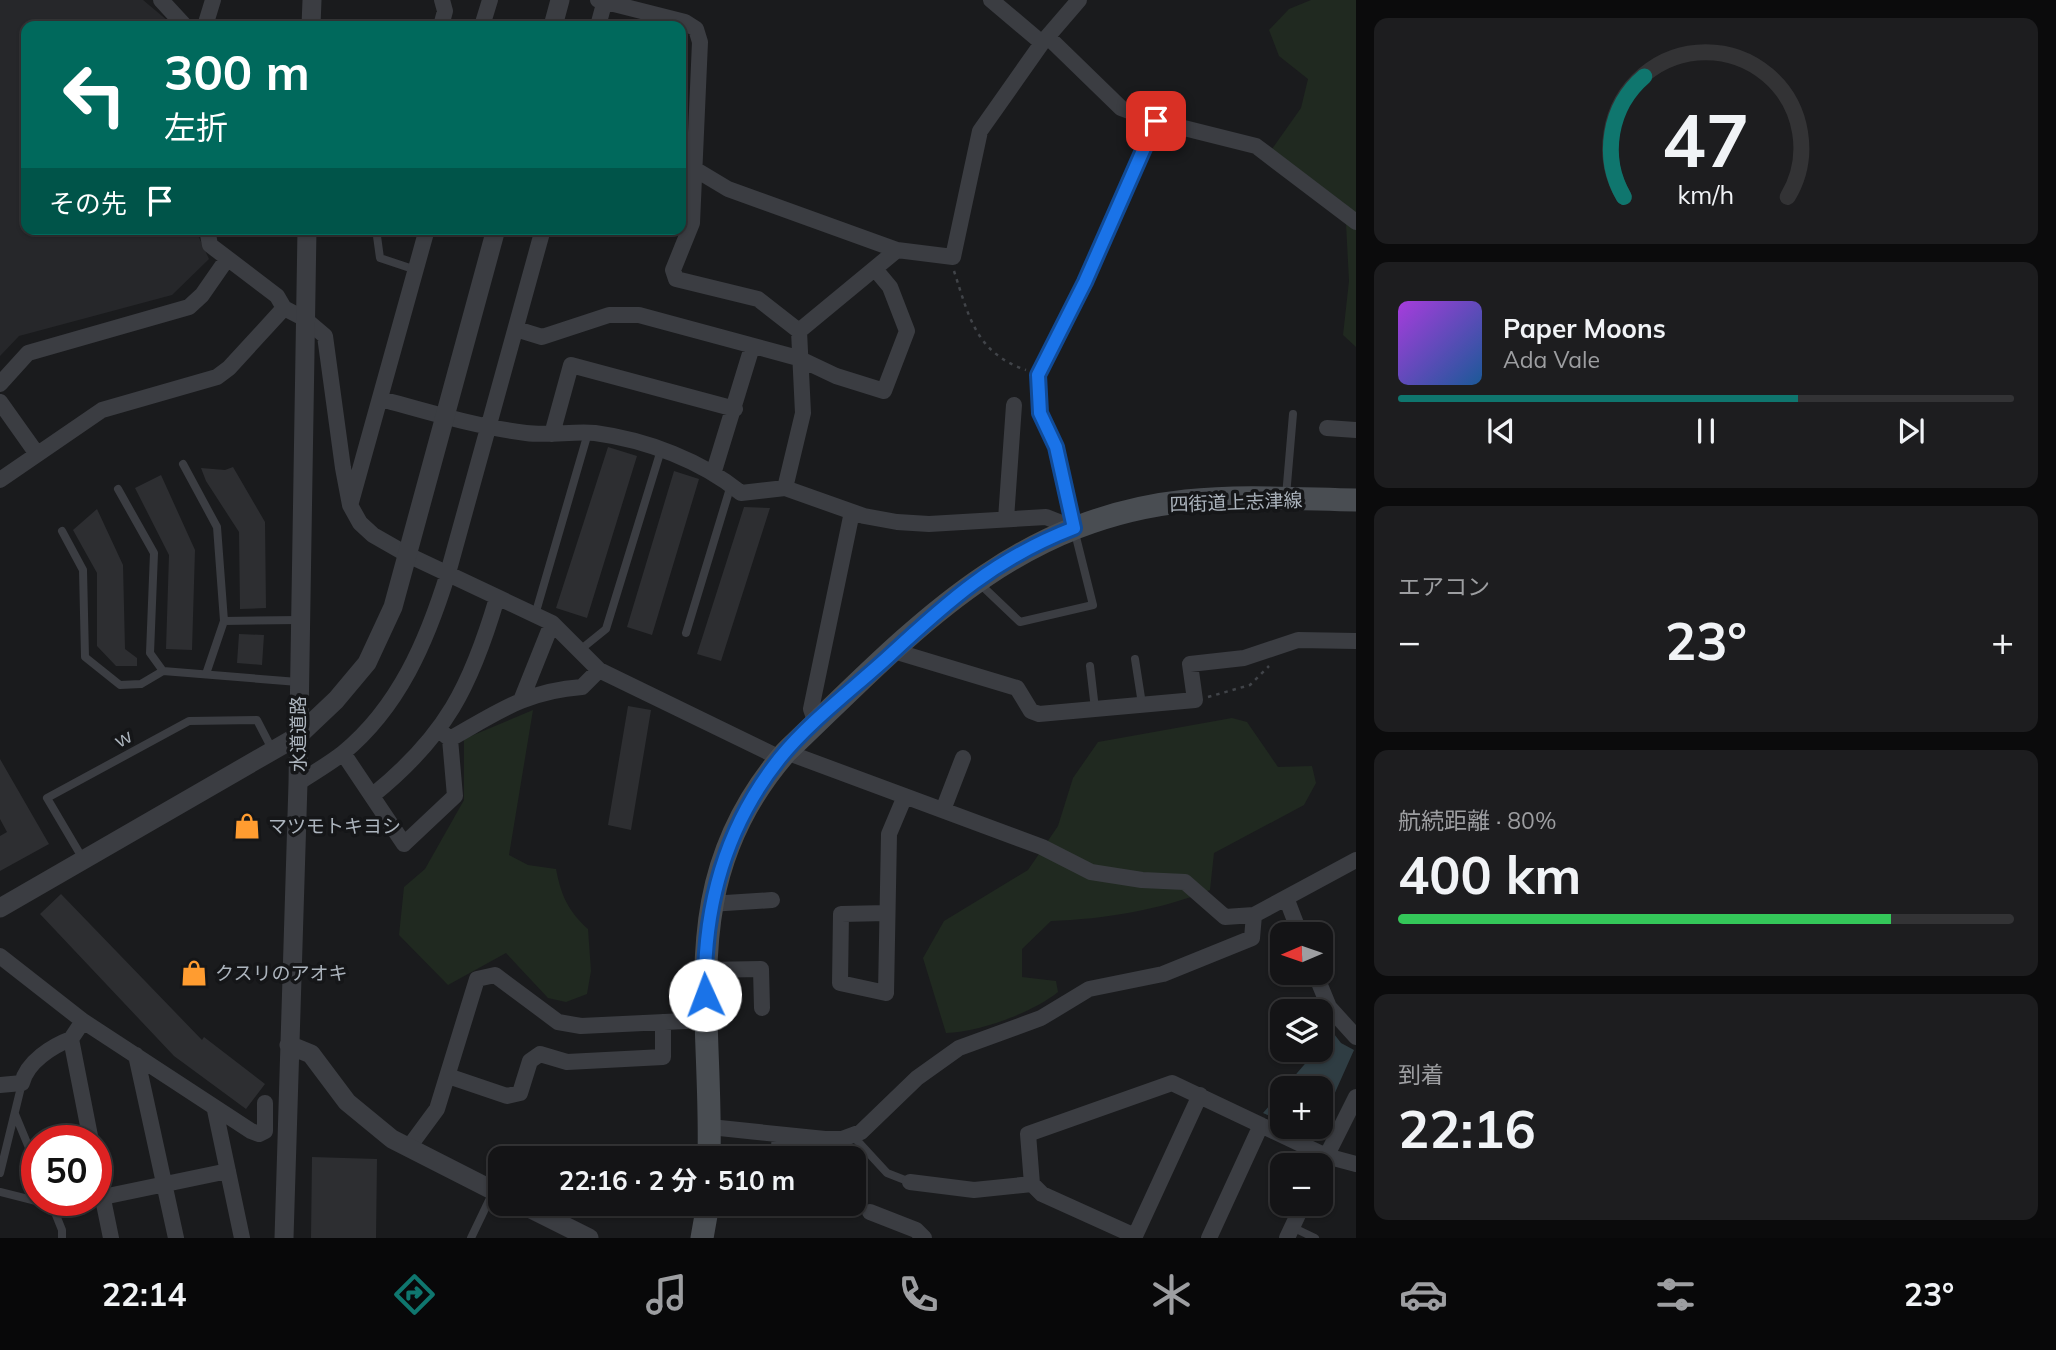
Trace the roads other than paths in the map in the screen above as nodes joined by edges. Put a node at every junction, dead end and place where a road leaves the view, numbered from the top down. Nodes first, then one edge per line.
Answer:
1 (161, 0) edge
2 (213, 0) edge
3 (312, 0) edge
4 (442, 0) edge
5 (490, 0) edge
6 (560, 0) edge
7 (991, 0) edge
8 (1079, 0) edge
9 (602, 1) edge
10 (180, 21) edge
11 (207, 21) edge
12 (311, 21) edge
13 (442, 21) edge
14 (484, 21) edge
15 (554, 21) edge
16 (599, 21) edge
17 (681, 21) edge
18 (686, 23) edge
19 (1046, 41) junction
20 (1156, 121) junction
21 (694, 169) junction
22 (1356, 222) edge
23 (208, 235) edge
24 (307, 235) edge
25 (377, 235) edge
26 (425, 235) edge
27 (494, 235) edge
28 (541, 235) edge
29 (897, 250) junction
30 (227, 259) junction
31 (874, 269) junction
32 (416, 270) junction
33 (284, 309) junction
34 (305, 319) junction
35 (516, 329) junction
36 (799, 331) junction
37 (752, 347) junction
38 (798, 358) junction
39 (0, 384) edge
40 (381, 399) junction
41 (0, 402) edge
42 (1014, 405) dead end
43 (735, 409) junction
44 (1293, 414) dead end
45 (445, 416) junction
46 (489, 427) junction
47 (1327, 428) dead end
48 (1356, 430) edge
49 (588, 433) junction
50 (552, 434) junction
51 (661, 450) junction
52 (37, 454) junction
53 (184, 464) dead end
54 (714, 471) junction
55 (0, 481) edge
56 (731, 485) junction
57 (785, 488) junction
58 (118, 489) dead end
59 (1286, 499) junction
60 (1356, 500) edge
61 (351, 505) junction
62 (852, 512) junction
63 (1006, 519) junction
64 (1074, 528) junction
65 (62, 531) dead end
66 (408, 555) junction
67 (448, 573) junction
68 (975, 580) junction
69 (498, 598) junction
70 (535, 615) junction
71 (224, 621) junction
72 (299, 621) junction
73 (552, 622) junction
74 (685, 634) dead end
75 (1356, 641) edge
76 (580, 650) junction
77 (894, 651) junction
78 (1135, 659) dead end
79 (1090, 667) dead end
80 (599, 670) junction
81 (163, 671) junction
82 (206, 674) junction
83 (298, 682) junction
84 (522, 698) junction
85 (1142, 704) junction
86 (1095, 709) junction
87 (816, 723) junction
88 (444, 734) junction
89 (298, 736) junction
90 (274, 752) junction
91 (343, 753) junction
92 (783, 755) junction
93 (963, 758) dead end
94 (298, 783) junction
95 (373, 795) junction
96 (905, 796) junction
97 (943, 810) junction
98 (1356, 860) edge
99 (85, 862) junction
100 (772, 900) dead end
101 (1286, 900) junction
102 (710, 904) junction
103 (0, 908) edge
104 (887, 912) junction
105 (1254, 915) junction
106 (1295, 922) edge
107 (0, 956) edge
108 (705, 970) junction
109 (1320, 985) edge
110 (762, 1008) dead end
111 (706, 1020) junction
112 (83, 1021) junction
113 (663, 1022) junction
114 (1356, 1037) edge
115 (71, 1038) junction
116 (289, 1045) junction
117 (136, 1055) junction
118 (448, 1076) junction
119 (22, 1083) junction
120 (0, 1085) edge
121 (1200, 1095) junction
122 (1356, 1097) edge
123 (265, 1104) dead end
124 (215, 1110) junction
125 (15, 1114) junction
126 (88, 1125) edge
127 (1261, 1125) junction
128 (710, 1127) junction
129 (21, 1128) edge
130 (780, 1135) junction
131 (852, 1135) junction
132 (709, 1146) edge
133 (779, 1146) edge
134 (409, 1147) junction
135 (1310, 1153) edge
136 (1328, 1153) edge
137 (1, 1162) edge
138 (1333, 1162) edge
139 (1356, 1164) edge
140 (228, 1171) junction
141 (0, 1173) edge
142 (910, 1182) joint
143 (164, 1184) junction
144 (1032, 1184) junction
145 (488, 1187) edge
146 (0, 1192) edge
147 (112, 1194) edge
148 (21, 1197) edge
149 (488, 1208) edge
150 (870, 1212) dead end
151 (55, 1216) edge
152 (107, 1216) edge
153 (545, 1216) edge
154 (706, 1216) edge
155 (1297, 1216) edge
156 (1290, 1232) edge
157 (1134, 1237) edge
158 (62, 1238) edge
159 (111, 1238) edge
160 (176, 1238) edge
161 (242, 1238) edge
162 (284, 1238) edge
163 (471, 1238) edge
164 (589, 1238) edge
165 (702, 1238) edge
166 (924, 1238) edge
167 (1209, 1238) edge
168 (1315, 1238) edge

1 - 10 street
2 - 11 street
3 - 12 street
4 - 13 street
5 - 14 street
6 - 15 street
7 - 19 street
8 - 19 street
9 - 16 street
9 - 17 street
18 - 21 street
19 - 20 street
19 - 29 street
20 - 22 street
20 - 64 street
21 - 29 street
21 - 36 street
23 - 30 street
24 - 34 street, 水道道路
25 - 32 lane
26 - 32 street
27 - 45 street
28 - 35 street
29 - 31 street
30 - 33 street
30 - 39 street
31 - 36 street
31 - 38 street
32 - 40 street
33 - 34 street
33 - 52 street
34 - 61 street
34 - 72 street, 水道道路
35 - 37 street
35 - 46 street
36 - 38 street
37 - 38 street
37 - 43 street
38 - 57 street
40 - 45 street
40 - 61 street
41 - 52 street
42 - 63 street
43 - 50 street
43 - 54 street
44 - 59 lane
45 - 46 street
45 - 66 street
46 - 50 street
46 - 67 street
47 - 48 street
49 - 50 street
49 - 51 street
49 - 70 lane
51 - 54 street
51 - 76 lane
52 - 55 street
53 - 71 lane
54 - 56 street
56 - 57 street
56 - 74 lane
57 - 62 street
58 - 81 lane
59 - 60 main road, 四街道上志津線
59 - 64 main road, 四街道上志津線
61 - 66 street
62 - 63 street
62 - 87 street
63 - 64 street
64 - 68 main road, 四街道上志津線
64 - 68 lane
65 - 81 lane
66 - 67 street
66 - 89 street
67 - 69 street
67 - 91 street
68 - 77 main road, 四街道上志津線
69 - 70 street
69 - 88 street
70 - 73 street
71 - 72 lane
71 - 82 lane
72 - 83 street, 水道道路
73 - 76 street
73 - 84 street
75 - 85 street
76 - 80 street
77 - 86 street
77 - 87 main road, 四街道上志津線
78 - 85 lane
79 - 86 lane
80 - 84 street
80 - 92 street
81 - 82 lane
82 - 83 lane
83 - 89 street, 水道道路
84 - 88 street
85 - 86 street
87 - 92 main road, 四街道上志津線
88 - 95 street
88 - 95 street
89 - 90 street
89 - 94 street, 水道道路
90 - 99 street
90 - 99 lane, ｗ
91 - 94 street
91 - 95 street
92 - 96 street
92 - 102 main road, 四街道上志津線
93 - 97 street
94 - 116 street, 水道道路
96 - 97 street
96 - 104 street
97 - 105 street
98 - 101 street
99 - 103 street
100 - 102 street
101 - 105 street
101 - 106 street
102 - 108 main road, 四街道上志津線
104 - 104 street
105 - 131 street
107 - 112 street
108 - 110 street
108 - 111 main road, 四街道上志津線
109 - 114 street
111 - 113 street
111 - 128 main road, 四街道上志津線
112 - 115 street
112 - 117 street
113 - 118 street
113 - 118 street
115 - 119 street
115 - 126 street
116 - 134 street
116 - 162 street, 水道道路
117 - 124 street
117 - 143 street
118 - 134 street
119 - 120 street
119 - 125 lane
121 - 127 street
121 - 144 street
121 - 157 street
122 - 136 street
123 - 124 street
124 - 140 street
125 - 129 lane
125 - 137 lane
127 - 135 street
127 - 167 street
128 - 130 street
128 - 132 main road, 四街道上志津線
130 - 131 street
130 - 133 street
131 - 142 lane
134 - 145 street
137 - 141 lane
138 - 139 street
140 - 143 street
140 - 161 street
142 - 144 street
143 - 147 street
143 - 160 street
144 - 157 street
146 - 148 lane
149 - 163 lane
150 - 166 street
151 - 158 lane
152 - 159 street
153 - 164 street
154 - 165 main road
155 - 156 street
156 - 168 lane

